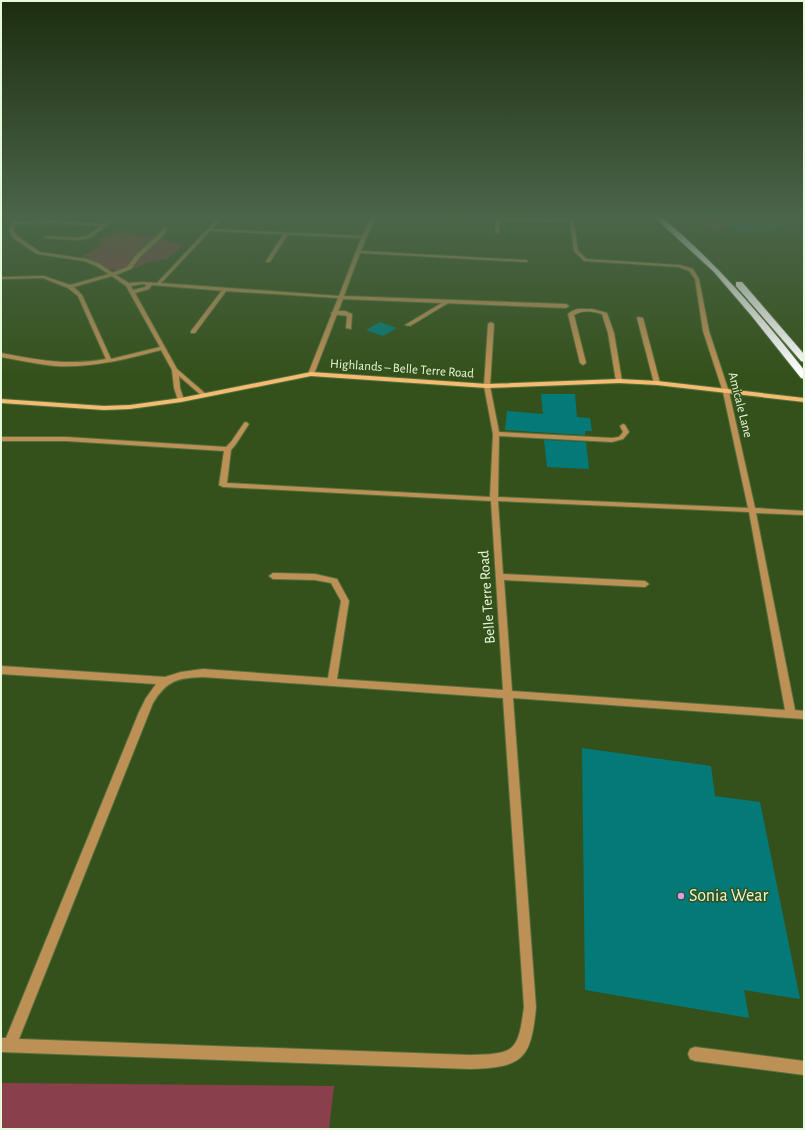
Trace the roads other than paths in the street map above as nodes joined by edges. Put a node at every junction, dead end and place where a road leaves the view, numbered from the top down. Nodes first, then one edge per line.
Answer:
1 (105, 269) edge
2 (127, 269) edge
3 (172, 269) edge
4 (352, 269) edge
5 (688, 269) edge
6 (714, 269) edge
7 (724, 269) edge
8 (114, 274) junction
9 (1, 278) edge
10 (152, 284) junction
11 (158, 284) junction
12 (128, 285) junction
13 (70, 287) junction
14 (225, 290) junction
15 (132, 292) junction
16 (339, 297) junction
17 (446, 302) junction
18 (566, 306) dead end
19 (334, 313) junction
20 (640, 318) dead end
21 (491, 324) dead end
22 (408, 325) dead end
23 (349, 328) dead end
24 (193, 332) dead end
25 (163, 348) junction
26 (1, 355) edge
27 (804, 359) edge
28 (109, 360) junction
29 (583, 363) dead end
30 (175, 370) junction
31 (311, 374) junction
32 (804, 376) edge
33 (619, 381) junction
34 (657, 383) junction
35 (487, 386) junction
36 (726, 392) junction
37 (204, 395) junction
38 (181, 400) junction
39 (804, 400) edge
40 (1, 401) edge
41 (246, 424) dead end
42 (623, 426) dead end
43 (496, 434) junction
44 (1, 439) edge
45 (228, 449) junction
46 (494, 498) junction
47 (752, 510) junction
48 (804, 513) edge
49 (273, 576) dead end
50 (499, 577) junction
51 (645, 584) dead end
52 (1, 670) edge
53 (165, 681) junction
54 (332, 682) junction
55 (507, 694) junction
56 (791, 714) junction
57 (804, 715) edge
58 (5, 1045) edge
59 (695, 1054) dead end
60 (804, 1068) edge

1 - 8 street
2 - 8 street
3 - 11 street
4 - 16 street
5 - 36 street, Amicale Lane
6 - 32 highway
7 - 27 highway
8 - 12 street
8 - 13 street
9 - 13 street
10 - 11 street
10 - 12 street
10 - 15 street
11 - 14 street
12 - 15 street
13 - 28 street
14 - 16 street
14 - 24 street
15 - 25 street
16 - 17 street
16 - 19 street
17 - 18 street
17 - 22 street
19 - 23 street
19 - 31 street
20 - 34 street
21 - 35 street, Belle Terre Road
25 - 28 street
25 - 30 street
26 - 28 street
29 - 33 street
30 - 37 street
30 - 38 street
31 - 35 street, Highlands – Belle Terre Road
31 - 37 street, Highlands – Belle Terre Road
33 - 34 street, Highlands – Belle Terre Road
33 - 35 street, Highlands – Belle Terre Road
34 - 36 street, Highlands – Belle Terre Road
35 - 43 street, Belle Terre Road
36 - 39 street, Highlands – Belle Terre Road
36 - 47 street, Amicale Lane
37 - 38 street, Highlands – Belle Terre Road
38 - 40 street, Highlands – Belle Terre Road
41 - 45 street
42 - 43 street
43 - 46 street, Belle Terre Road
44 - 45 street
45 - 46 street
46 - 47 street
46 - 50 street, Belle Terre Road
47 - 48 street
47 - 56 street, Amicale Lane
49 - 54 street
50 - 51 street
50 - 55 street, Belle Terre Road
52 - 53 street
53 - 54 street
53 - 58 street
54 - 55 street
55 - 56 street
55 - 58 street, Belle Terre Road
56 - 57 street
59 - 60 street

